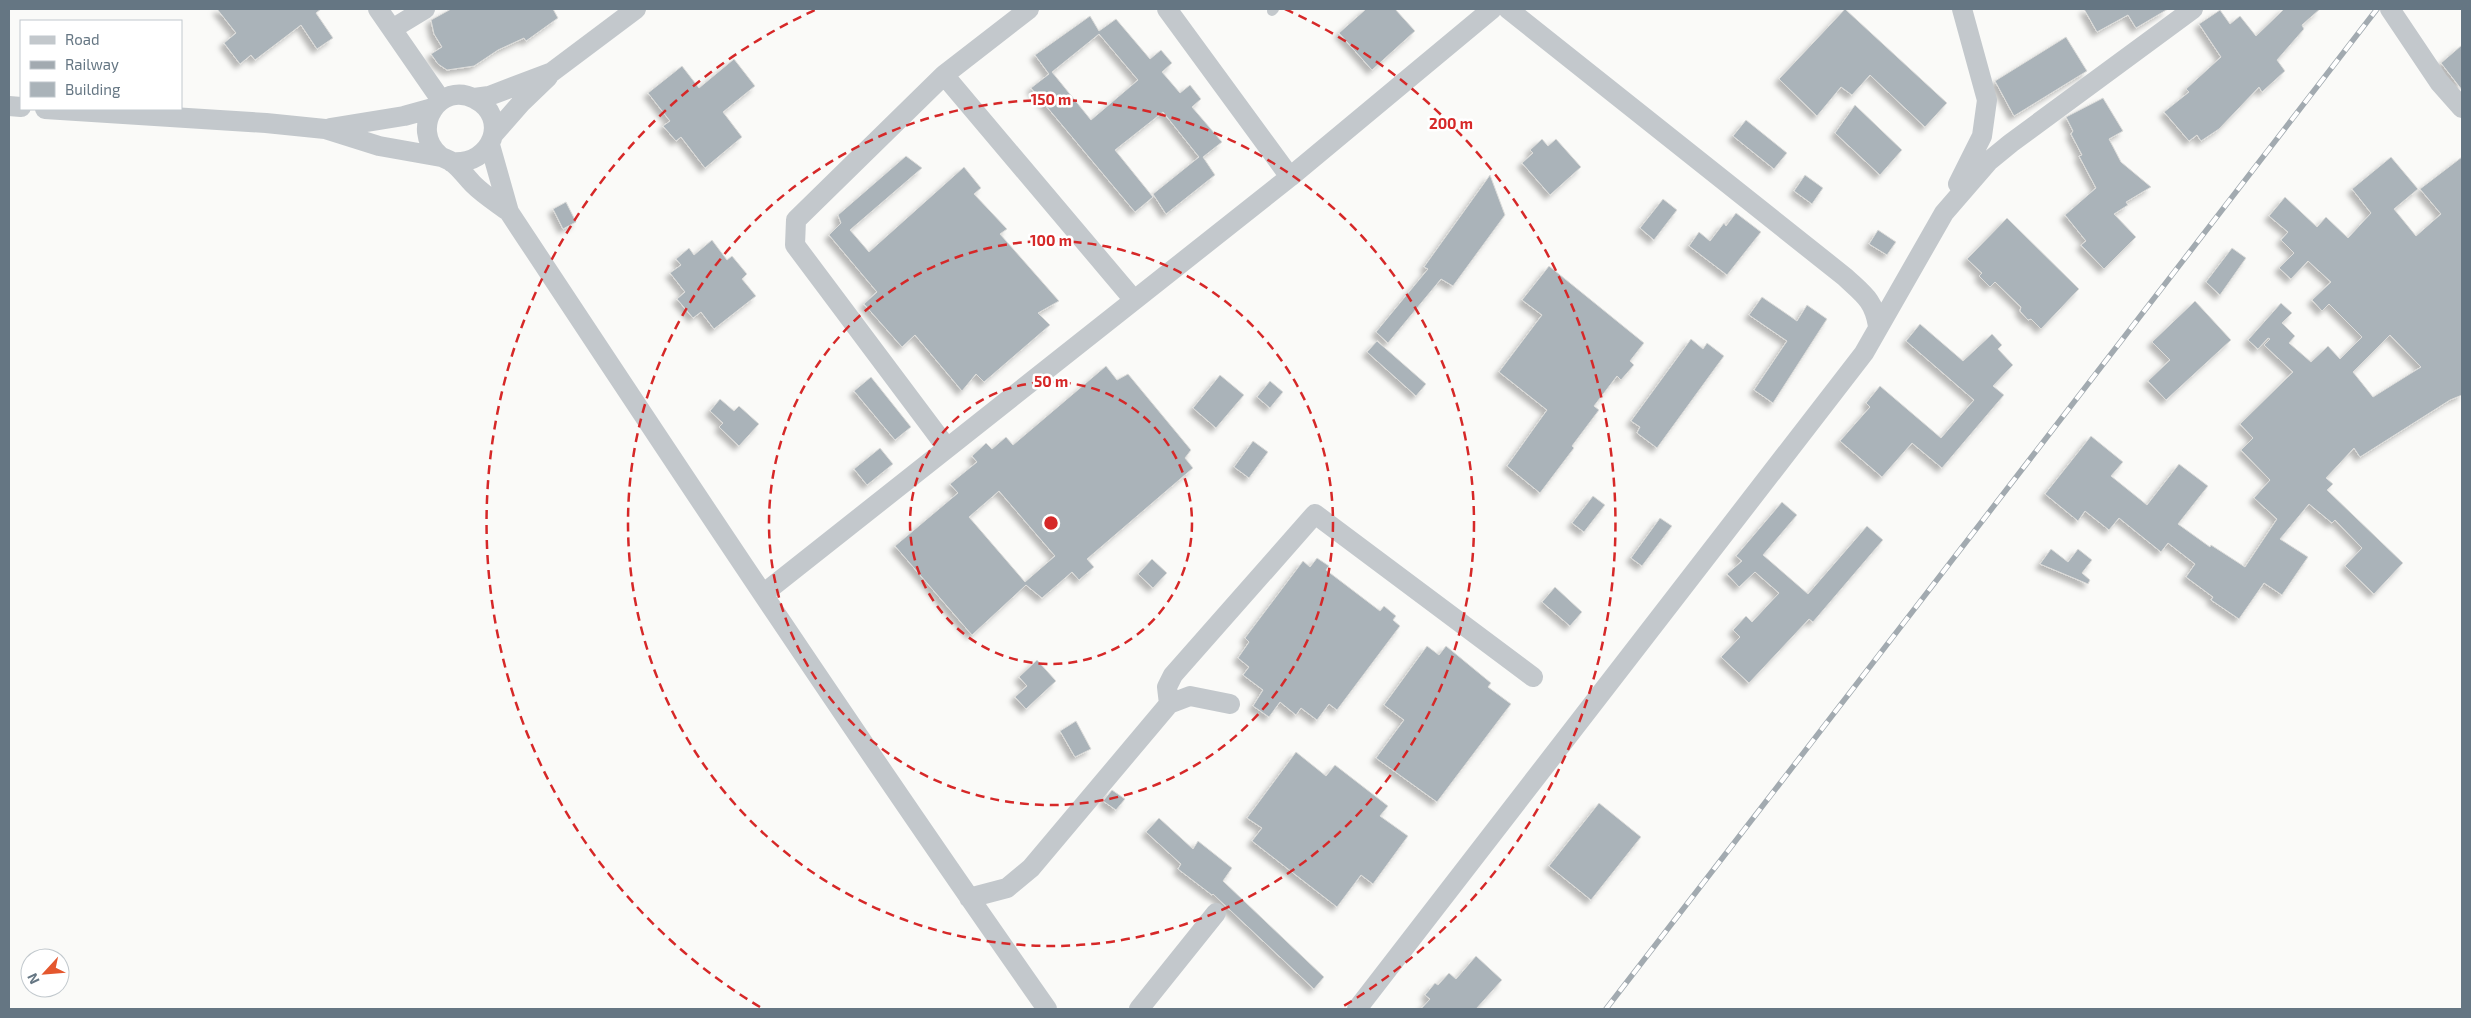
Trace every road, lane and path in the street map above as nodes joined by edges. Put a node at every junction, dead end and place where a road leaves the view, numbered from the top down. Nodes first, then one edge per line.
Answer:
1 (378, 9) edge
2 (425, 9) edge
3 (636, 9) edge
4 (1029, 9) edge
5 (1167, 9) edge
6 (1492, 9) edge
7 (1508, 9) edge
8 (1962, 9) edge
9 (2193, 9) edge
10 (2390, 9) edge
11 (392, 29) junction
12 (557, 69) junction
13 (944, 75) junction
14 (474, 98) junction
15 (437, 104) junction
16 (2462, 108) edge
17 (61, 110) edge
18 (325, 129) junction
19 (491, 140) junction
20 (446, 160) junction
21 (1290, 177) junction
22 (509, 212) junction
23 (1944, 213) junction
24 (1134, 300) junction
25 (1878, 326) junction
26 (947, 448) junction
27 (763, 594) junction
28 (1534, 677) dead end
29 (1169, 704) junction
30 (1230, 704) dead end
31 (969, 898) junction
32 (1216, 913) dead end
33 (1047, 1009) edge
34 (1139, 1009) edge
35 (1357, 1009) edge

1 - 11 street
2 - 11 street
3 - 12 street
4 - 13 street
5 - 21 street
6 - 21 street
7 - 25 street
8 - 23 street
9 - 23 street
10 - 16 street
11 - 15 street
12 - 14 street
12 - 19 street
13 - 24 street
13 - 26 street
14 - 15 street
14 - 19 street
15 - 18 street
15 - 20 street
17 - 18 street
18 - 20 street
19 - 20 street
19 - 22 street
20 - 22 street
21 - 24 street
22 - 27 street
23 - 25 street
24 - 26 street
25 - 35 street
26 - 27 street
27 - 31 street
28 - 29 street
29 - 30 street
29 - 31 street
31 - 33 street
32 - 34 street

